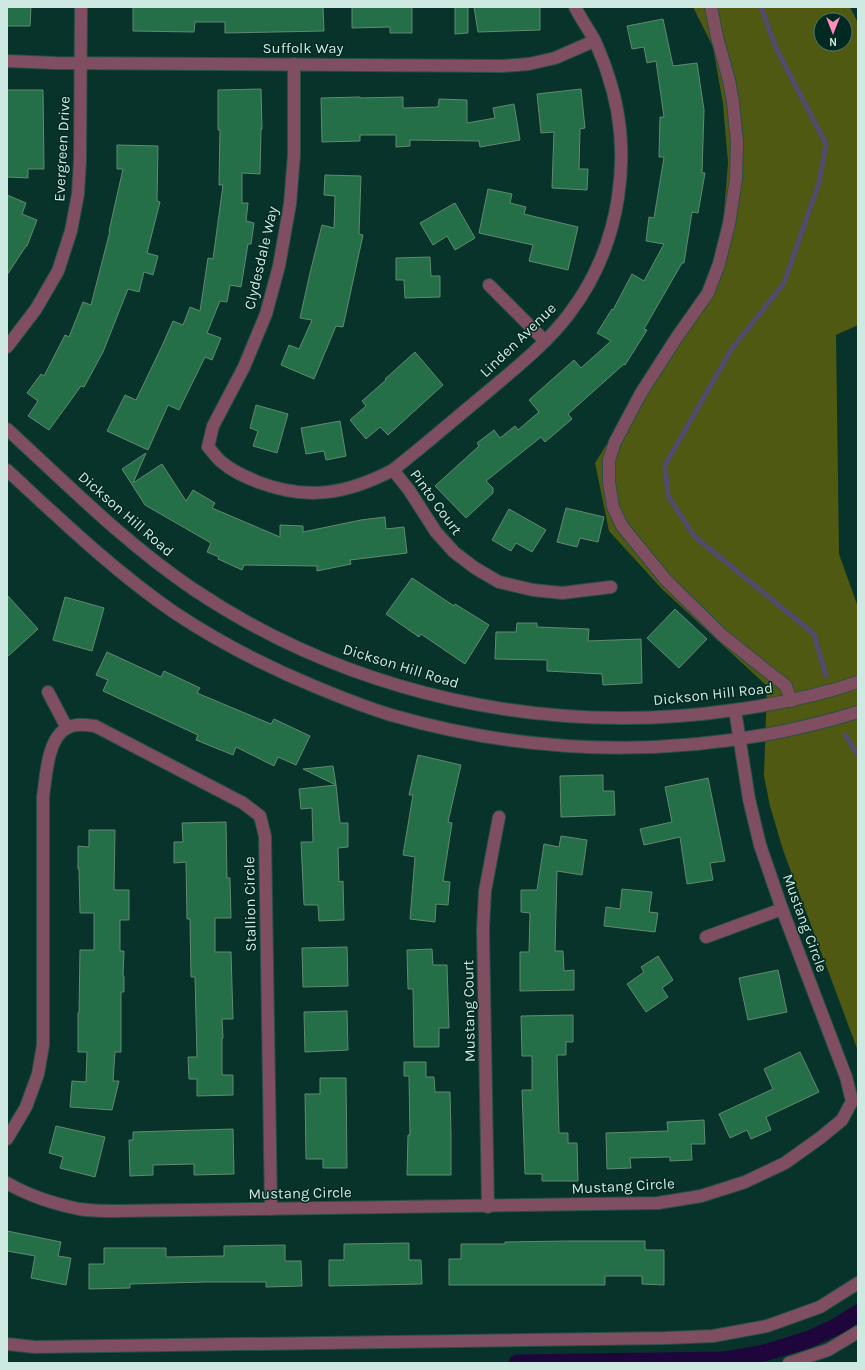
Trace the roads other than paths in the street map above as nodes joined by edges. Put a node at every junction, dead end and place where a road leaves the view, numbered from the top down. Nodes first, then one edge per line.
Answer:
1 (82, 7) edge
2 (575, 7) edge
3 (712, 7) edge
4 (594, 41) junction
5 (7, 61) edge
6 (81, 64) junction
7 (294, 64) junction
8 (489, 285) dead end
9 (545, 341) junction
10 (7, 347) edge
11 (7, 429) edge
12 (208, 447) joint
13 (7, 470) edge
14 (393, 470) junction
15 (611, 587) dead end
16 (858, 682) edge
17 (48, 692) dead end
18 (791, 701) junction
19 (735, 710) junction
20 (858, 712) edge
21 (67, 728) junction
22 (739, 739) junction
23 (499, 817) dead end
24 (782, 909) junction
25 (706, 937) dead end
26 (7, 1139) edge
27 (7, 1183) edge
28 (488, 1207) junction
29 (271, 1209) junction
30 (858, 1283) edge
31 (858, 1332) edge
32 (7, 1344) edge
33 (789, 1363) edge

1 - 6 street, Evergreen Drive
2 - 4 street, Linden Avenue
3 - 18 street
4 - 7 street, Suffolk Way
4 - 9 street, Linden Avenue
5 - 6 street, Suffolk Way
6 - 7 street, Suffolk Way
6 - 10 street, Evergreen Drive
7 - 12 street, Clydesdale Way
8 - 9 street
9 - 14 street, Linden Avenue
11 - 19 street, Dickson Hill Road
12 - 14 street, Linden Avenue
13 - 22 street
14 - 15 street, Pinto Court
16 - 18 street, Dickson Hill Road
17 - 21 street
18 - 19 street, Dickson Hill Road
19 - 22 street, Mustang Circle
20 - 22 street
21 - 26 street
21 - 29 street, Stallion Circle
22 - 24 street, Mustang Circle
23 - 28 street, Mustang Court
24 - 25 street
24 - 28 street, Mustang Circle
27 - 29 street, Mustang Circle
28 - 29 street, Mustang Circle
30 - 32 street
31 - 33 street

